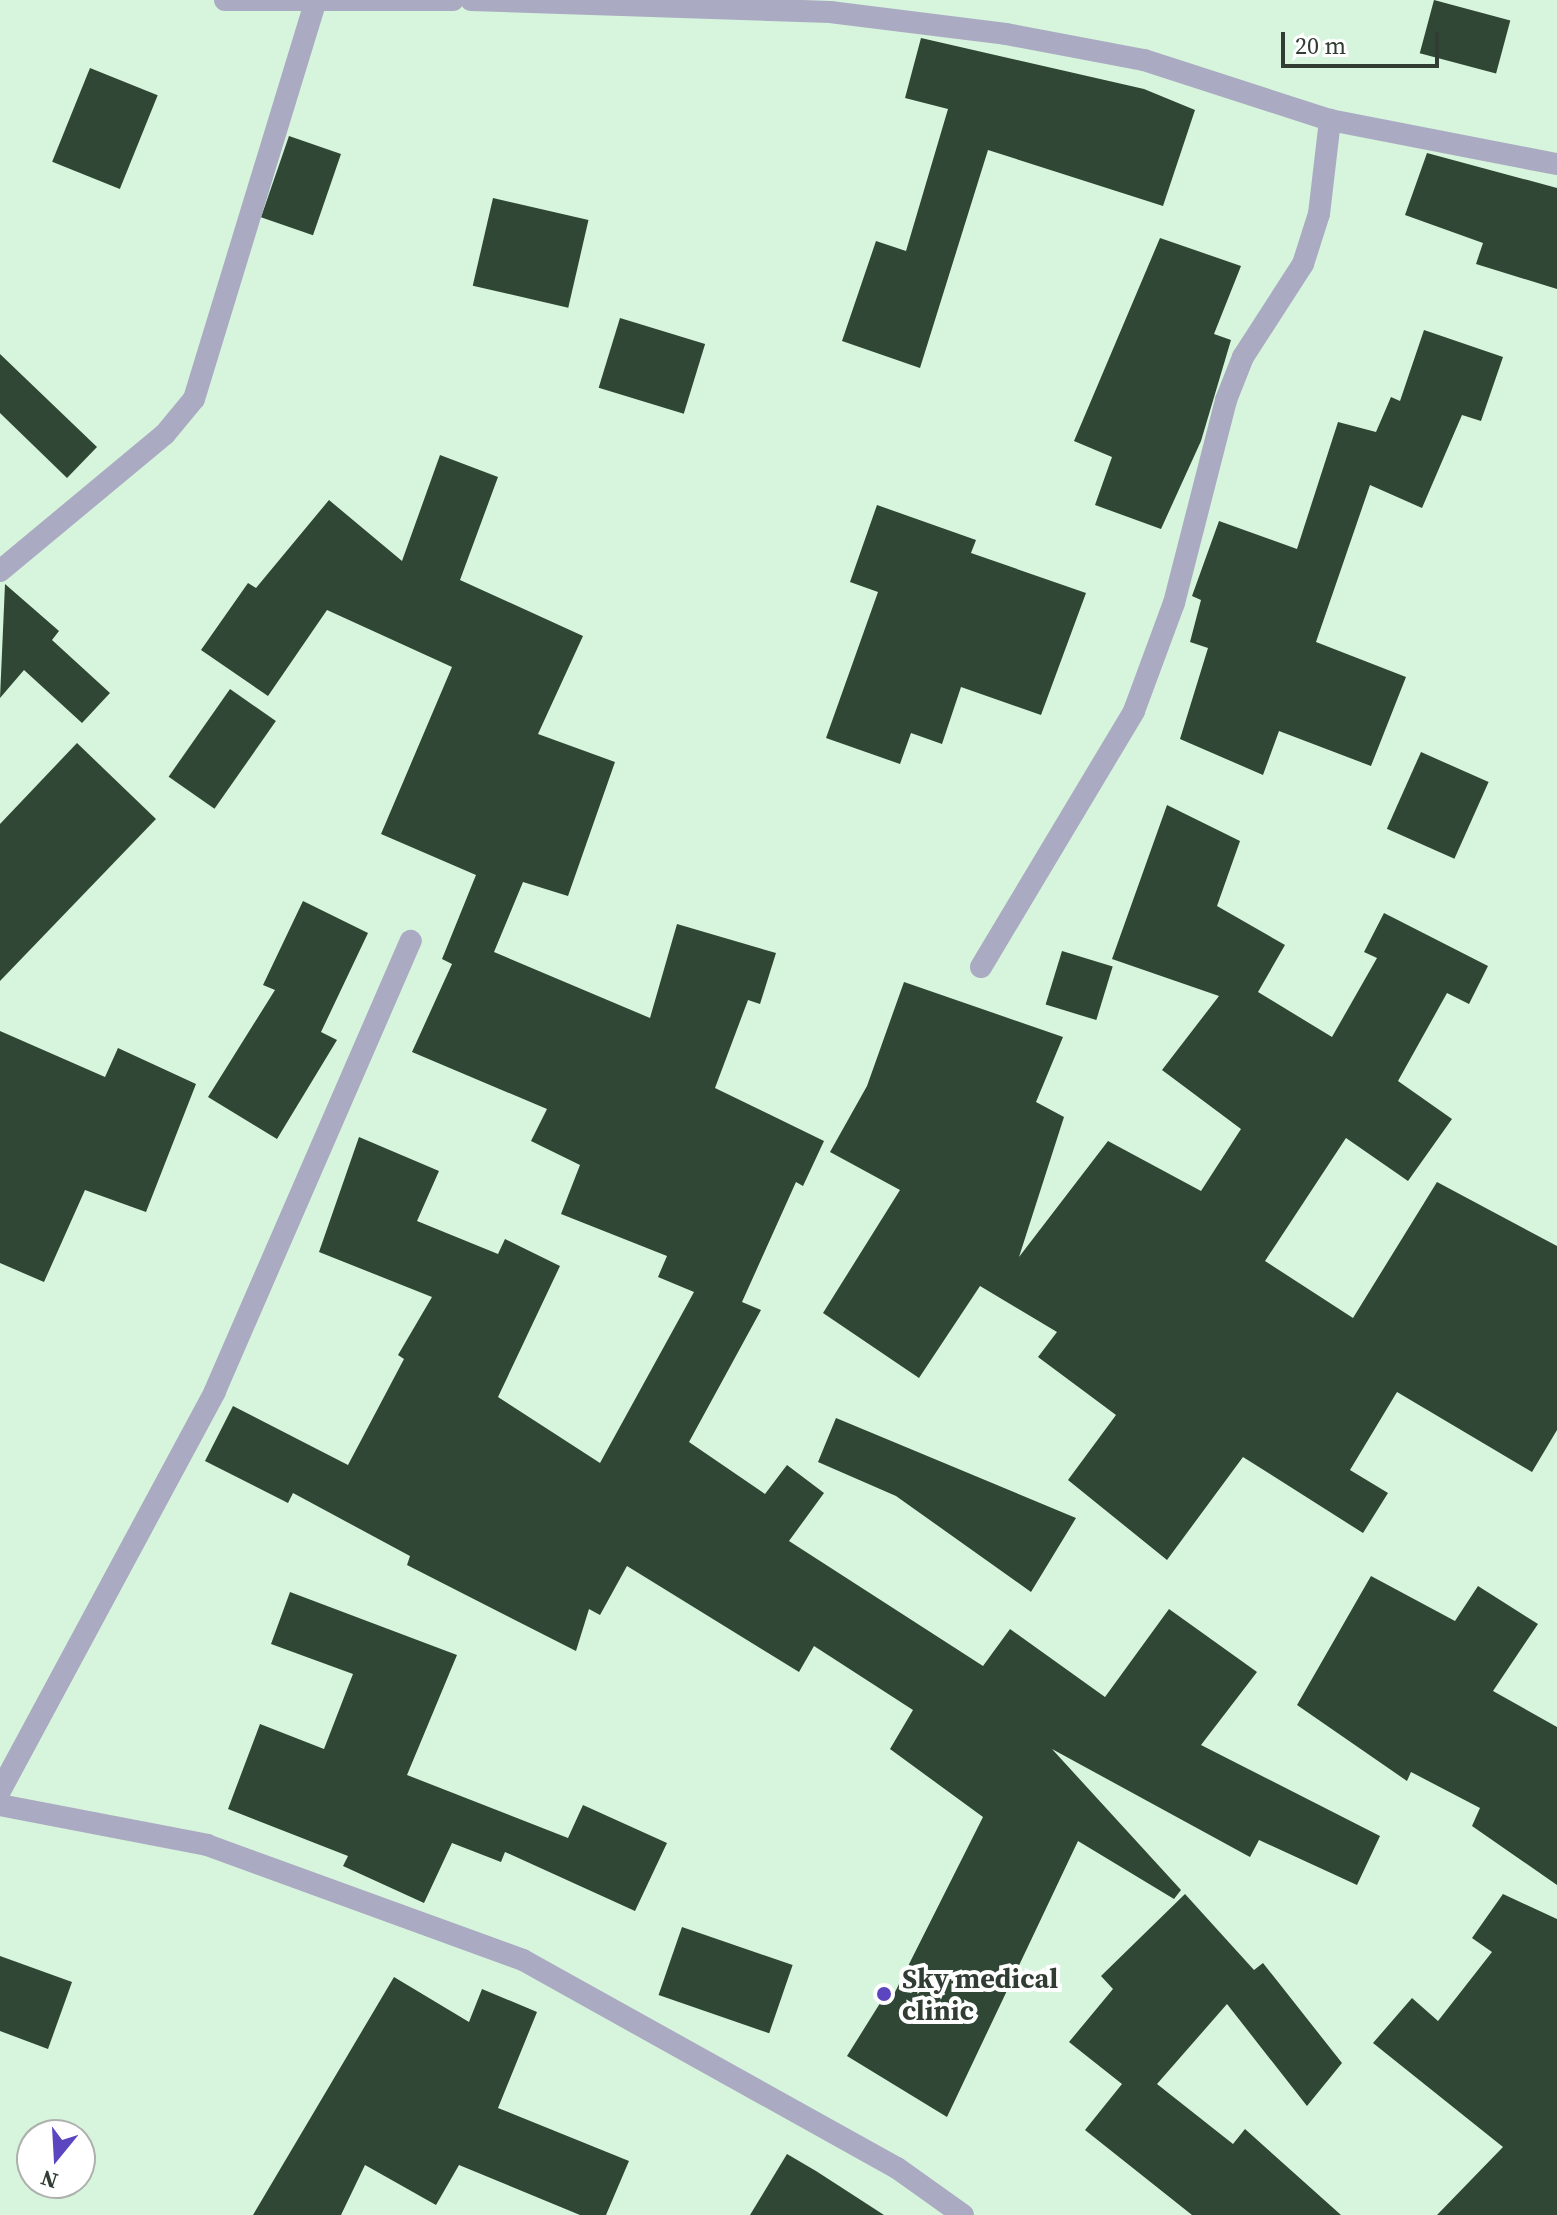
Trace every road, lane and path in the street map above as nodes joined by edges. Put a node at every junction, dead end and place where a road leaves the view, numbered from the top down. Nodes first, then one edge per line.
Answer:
1 (225, 0) edge
2 (453, 0) edge
3 (471, 0) edge
4 (315, 4) junction
5 (1330, 120) junction
6 (1557, 164) edge
7 (0, 571) edge
8 (411, 941) dead end
9 (981, 967) dead end
10 (0, 1791) edge
11 (0, 1805) edge
12 (963, 2215) edge

1 - 4 street
2 - 4 street
3 - 5 street
4 - 7 street
5 - 6 street
5 - 9 street
8 - 10 street
11 - 12 street

